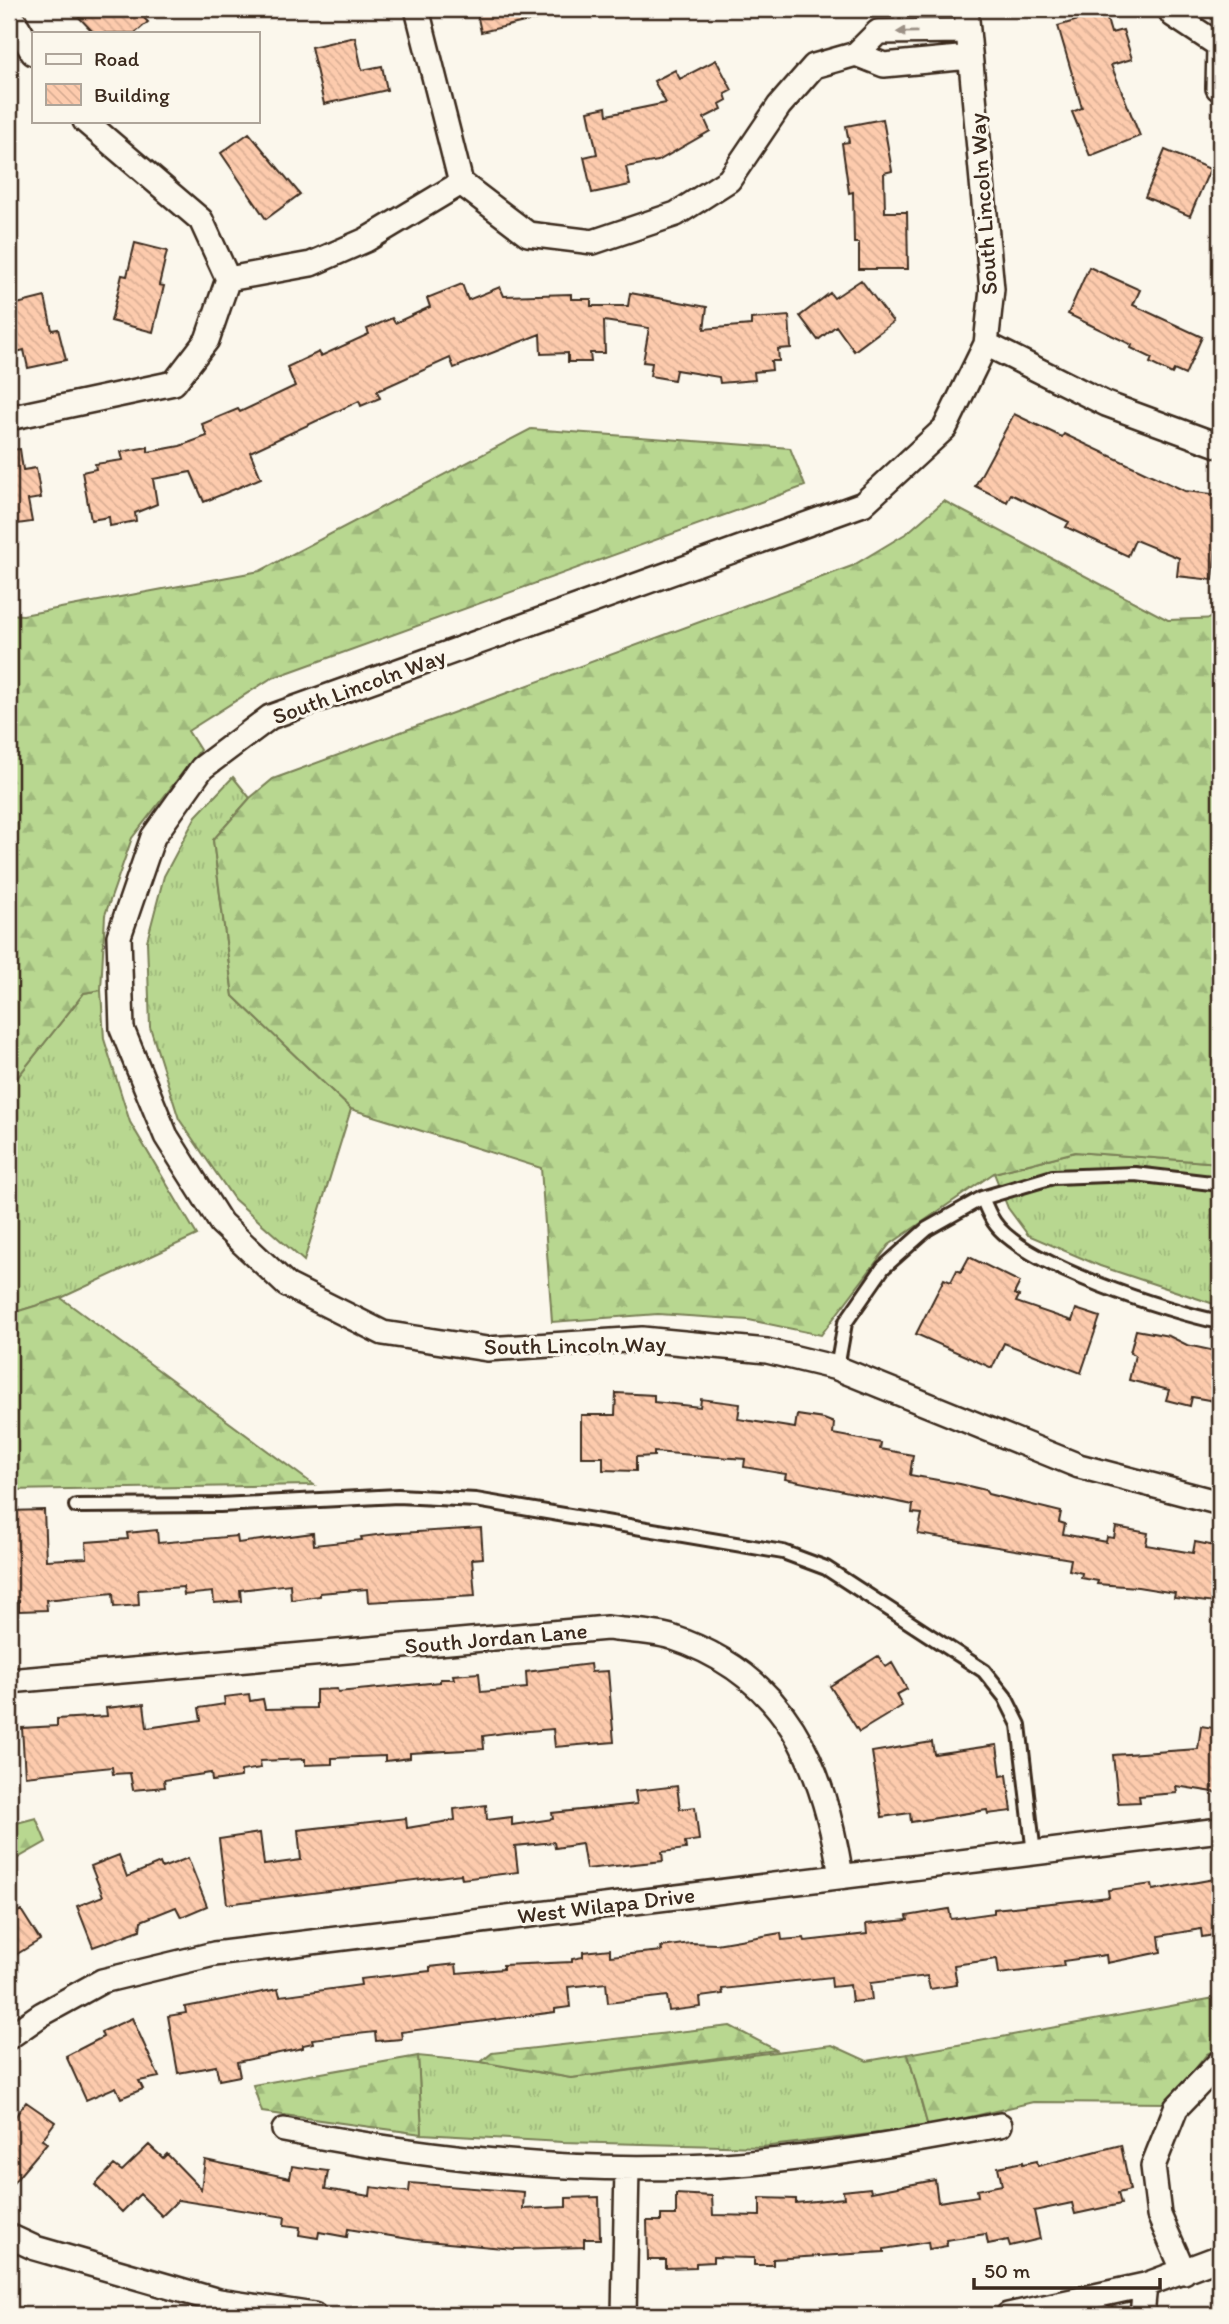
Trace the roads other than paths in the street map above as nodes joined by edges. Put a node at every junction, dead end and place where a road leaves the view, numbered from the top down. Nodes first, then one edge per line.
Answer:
1 (417, 9) edge
2 (1169, 9) edge
3 (9, 12) edge
4 (967, 20) edge
5 (1220, 46) edge
6 (32, 51) edge
7 (856, 54) junction
8 (971, 57) junction
9 (1218, 88) dead end
10 (86, 122) edge
11 (461, 183) junction
12 (228, 279) junction
13 (986, 344) junction
14 (9, 418) edge
15 (1220, 446) edge
16 (1220, 1184) edge
17 (982, 1198) junction
18 (1220, 1322) edge
19 (837, 1368) junction
20 (1220, 1503) edge
21 (76, 1506) dead end
22 (9, 1681) edge
23 (1220, 1830) edge
24 (1034, 1854) junction
25 (841, 1876) junction
26 (9, 2037) edge
27 (1220, 2062) edge
28 (1000, 2125) dead end
29 (284, 2130) dead end
30 (627, 2168) junction
31 (9, 2236) edge
32 (1220, 2257) edge
33 (1184, 2272) junction
34 (1145, 2285) junction
35 (314, 2315) edge
36 (624, 2315) edge
37 (1008, 2315) edge
38 (1142, 2315) edge

1 - 11 street
2 - 5 street
3 - 6 street
4 -> 7 street
4 - 8 street, South Lincoln Way
5 - 9 street
7 - 8 street
7 - 11 street
8 - 13 street, South Lincoln Way
10 - 12 street
11 - 12 street
12 - 14 street
13 - 15 street
13 - 19 street, South Lincoln Way
16 - 17 lane
17 - 18 lane
17 - 19 lane
19 - 20 street, South Lincoln Way
21 - 24 lane
22 - 25 street, South Jordan Lane
23 - 24 street, West Wilapa Drive
24 - 25 street, West Wilapa Drive
25 - 26 street, West Wilapa Drive
27 - 33 street
28 - 30 street
29 - 30 street
30 - 36 street
31 - 35 street
32 - 33 street
33 - 34 street
34 - 37 street
34 - 38 street

